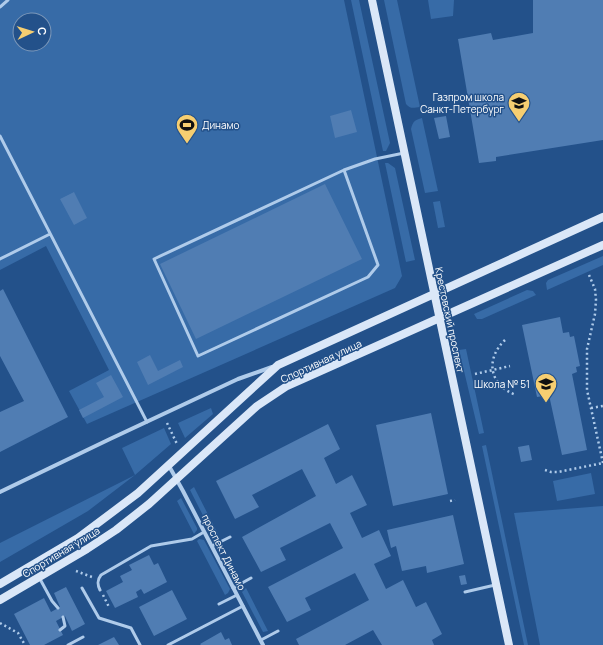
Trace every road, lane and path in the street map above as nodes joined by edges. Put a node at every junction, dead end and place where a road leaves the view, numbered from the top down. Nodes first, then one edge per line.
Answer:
1 (8, 0) edge
2 (372, 0) edge
3 (0, 7) edge
4 (0, 136) edge
5 (404, 153) junction
6 (344, 170) junction
7 (603, 218) edge
8 (50, 234) junction
9 (603, 245) edge
10 (0, 259) edge
11 (589, 275) dead end
12 (434, 294) junction
13 (440, 319) junction
14 (505, 340) dead end
15 (278, 365) junction
16 (510, 366) dead end
17 (492, 370) junction
18 (475, 374) dead end
19 (516, 395) dead end
20 (603, 406) edge
21 (591, 408) junction
22 (147, 422) junction
23 (167, 423) dead end
24 (178, 445) dead end
25 (603, 463) edge
26 (169, 466) junction
27 (545, 470) dead end
28 (176, 479) junction
29 (0, 492) edge
30 (455, 500) dead end
31 (450, 501) dead end
32 (204, 532) junction
33 (230, 537) dead end
34 (212, 546) junction
35 (76, 571) dead end
36 (39, 577) junction
37 (251, 578) dead end
38 (98, 579) junction
39 (0, 584) edge
40 (496, 585) junction
41 (82, 588) dead end
42 (233, 588) junction
43 (100, 590) joint
44 (465, 592) dead end
45 (237, 595) junction
46 (0, 600) edge
47 (219, 604) dead end
48 (243, 606) junction
49 (109, 607) dead end
50 (58, 608) dead end
51 (63, 617) dead end
52 (0, 623) edge
53 (60, 630) dead end
54 (278, 631) dead end
55 (83, 636) dead end
56 (261, 640) junction
57 (25, 645) edge
58 (68, 645) edge
59 (140, 645) edge
60 (168, 645) edge
61 (263, 645) edge
62 (510, 645) edge

1 - 3 lane
2 - 5 street, Крестовский проспект
4 - 8 lane
5 - 6 lane
5 - 12 street, Крестовский проспект
6 - 6 lane
7 - 12 street, Спортивная улица
8 - 10 lane
8 - 22 lane
9 - 13 street, Спортивная улица
11 - 21 path
12 - 13 street, Крестовский проспект
12 - 15 street, Спортивная улица
13 - 28 street, Спортивная улица
13 - 40 street, Крестовский проспект
14 - 17 path
15 - 22 street, Спортивная улица
15 - 26 street, Спортивная улица
16 - 17 path
17 - 18 path
17 - 19 path
20 - 21 path
21 - 25 path
22 - 29 street, Спортивная улица
23 - 24 path
25 - 27 path
26 - 28 street, проспект Динамо
26 - 39 street, Спортивная улица
28 - 32 street, проспект Динамо
28 - 36 street, Спортивная улица
30 - 31 path
32 - 34 street, проспект Динамо
32 - 38 lane
33 - 34 lane
34 - 42 street, проспект Динамо
35 - 38 path
36 - 46 street, Спортивная улица
36 - 50 lane
37 - 42 lane
38 - 43 lane
40 - 44 lane
40 - 62 street, Крестовский проспект
41 - 59 lane
42 - 45 street, проспект Динамо
43 - 49 path
45 - 47 lane
45 - 48 street, проспект Динамо
48 - 56 street, проспект Динамо
48 - 60 lane
51 - 53 lane
52 - 57 path
54 - 56 lane
55 - 58 lane
56 - 61 street, проспект Динамо

